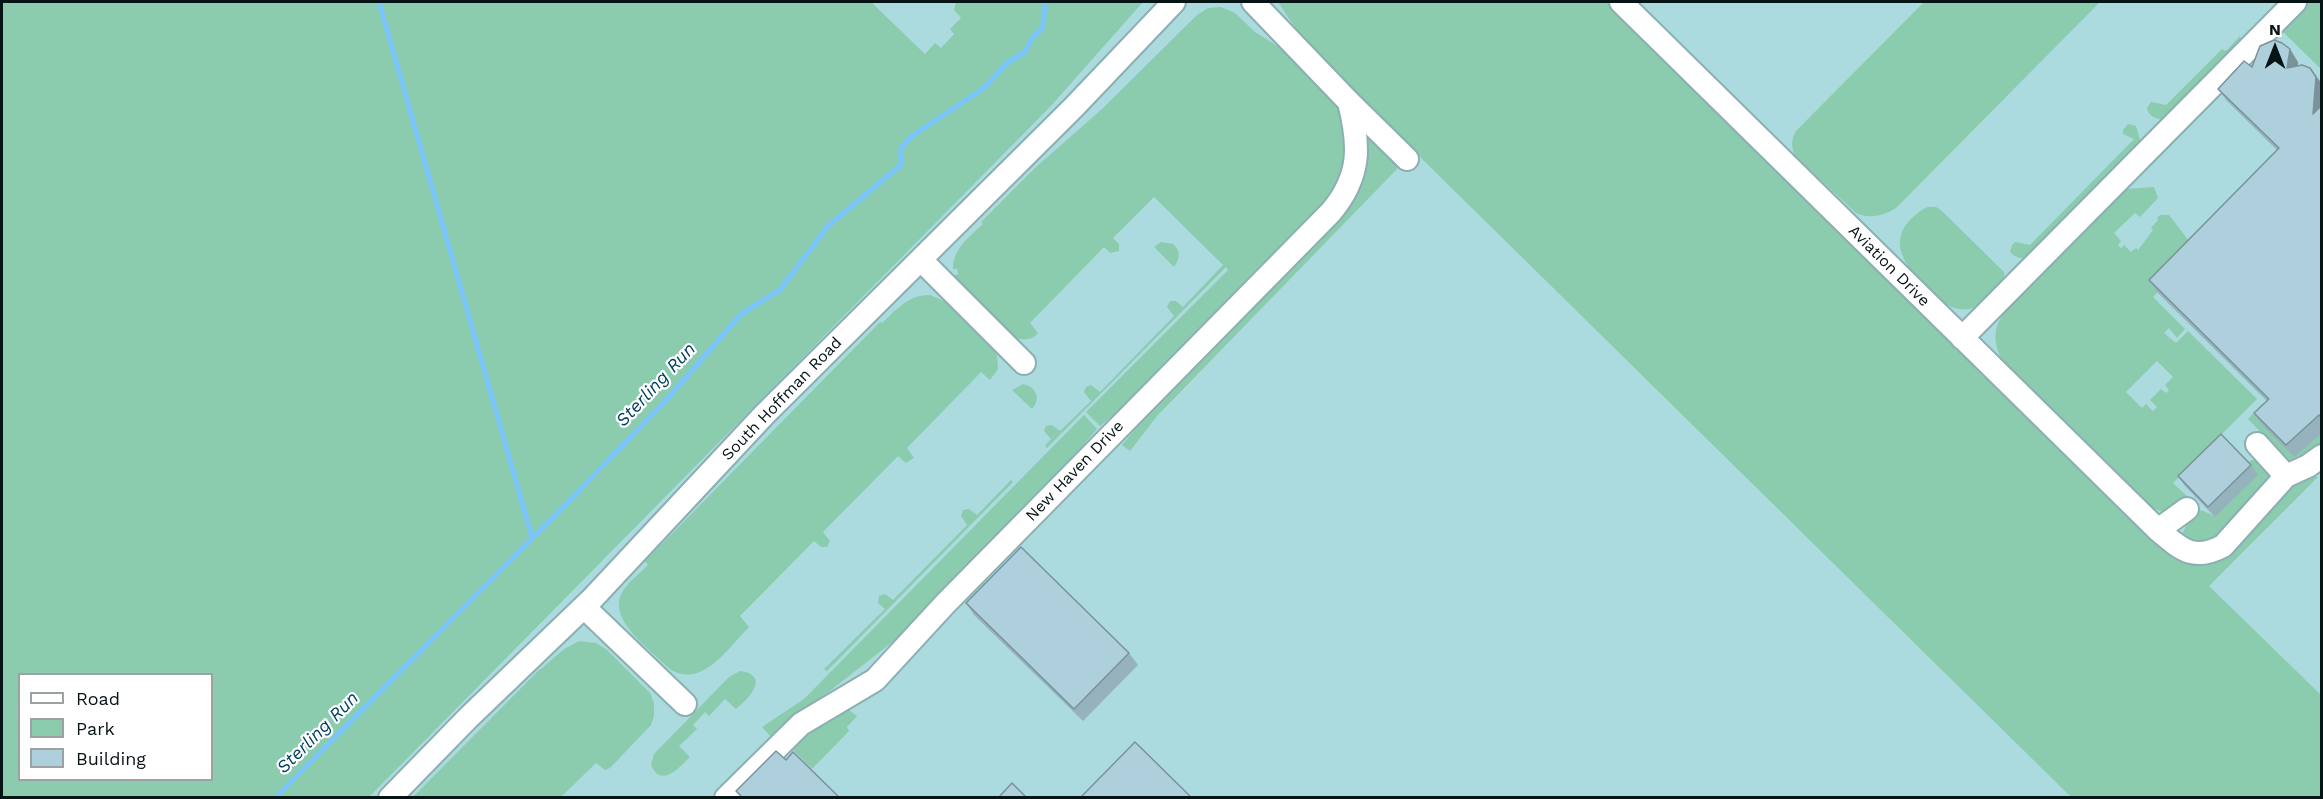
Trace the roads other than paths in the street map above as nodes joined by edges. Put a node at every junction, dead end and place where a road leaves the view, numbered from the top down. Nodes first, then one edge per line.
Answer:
1 (1174, 2) edge
2 (1253, 2) edge
3 (1621, 2) edge
4 (2295, 2) edge
5 (1349, 102) junction
6 (1407, 159) dead end
7 (921, 260) junction
8 (1962, 338) junction
9 (1024, 363) dead end
10 (2257, 444) dead end
11 (2322, 456) edge
12 (2286, 476) junction
13 (2187, 509) dead end
14 (2158, 530) junction
15 (584, 607) junction
16 (685, 704) dead end
17 (390, 798) edge
18 (726, 798) edge

1 - 7 street, South Hoffman Road
2 - 5 street
3 - 8 street, Aviation Drive
4 - 8 street
5 - 6 street
5 - 18 street, New Haven Drive
7 - 9 street
7 - 15 street, South Hoffman Road
8 - 14 street, Aviation Drive
10 - 12 street
11 - 12 street, Aviation Drive
12 - 14 street, Aviation Drive
13 - 14 street
15 - 16 street
15 - 17 street, South Hoffman Road

